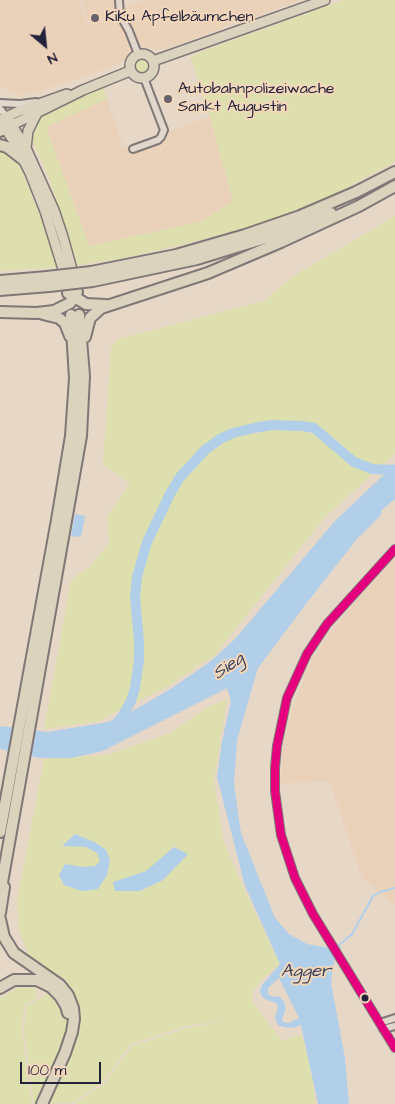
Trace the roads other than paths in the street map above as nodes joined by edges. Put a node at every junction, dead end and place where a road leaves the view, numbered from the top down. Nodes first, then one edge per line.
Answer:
1 (118, 0) edge
2 (325, 0) edge
3 (138, 54) junction
4 (153, 62) junction
5 (130, 70) junction
6 (144, 78) junction
7 (83, 90) junction
8 (42, 102) junction
9 (0, 103) edge
10 (0, 109) edge
11 (38, 112) junction
12 (4, 124) edge
13 (0, 144) edge
14 (26, 148) junction
15 (133, 149) dead end
16 (24, 160) junction
17 (395, 172) edge
18 (395, 185) edge
19 (92, 276) junction
20 (0, 281) edge
21 (48, 282) junction
22 (0, 290) edge
23 (73, 297) junction
24 (109, 305) junction
25 (0, 312) edge
26 (38, 313) junction
27 (75, 315) joint
28 (78, 348) junction
29 (395, 549) edge
30 (16, 772) junction
31 (0, 832) edge
32 (4, 875) junction
33 (0, 894) edge
34 (0, 913) edge
35 (0, 919) edge
36 (0, 988) edge
37 (395, 1018) edge
38 (381, 1026) junction
39 (395, 1026) edge
40 (395, 1048) edge
41 (40, 1104) edge

1 - 3 street
2 - 4 main road
3 - 4 main road
3 - 5 main road
4 - 6 main road
5 - 6 main road
5 - 7 main road
6 - 15 street
7 - 8 main road
7 - 11 main road
8 - 9 street
8 - 12 main road
10 - 12 street
11 - 12 main road
11 - 14 main road
12 - 14 main road
12 - 16 main road
13 - 16 highway
14 - 23 main road
16 - 23 main road
17 - 19 highway
18 - 19 highway
18 - 24 highway
19 - 21 highway, bridge
20 - 21 highway
21 - 22 highway
23 - 24 highway
23 - 26 highway
23 - 27 main road
24 - 28 highway
25 - 26 highway
26 - 28 highway
27 - 28 highway
28 - 30 highway
29 - 38 street
30 - 31 highway
30 - 32 highway
32 - 33 highway
32 - 34 highway
35 - 41 highway
36 - 41 highway
37 - 38 street
38 - 39 street
38 - 40 street

